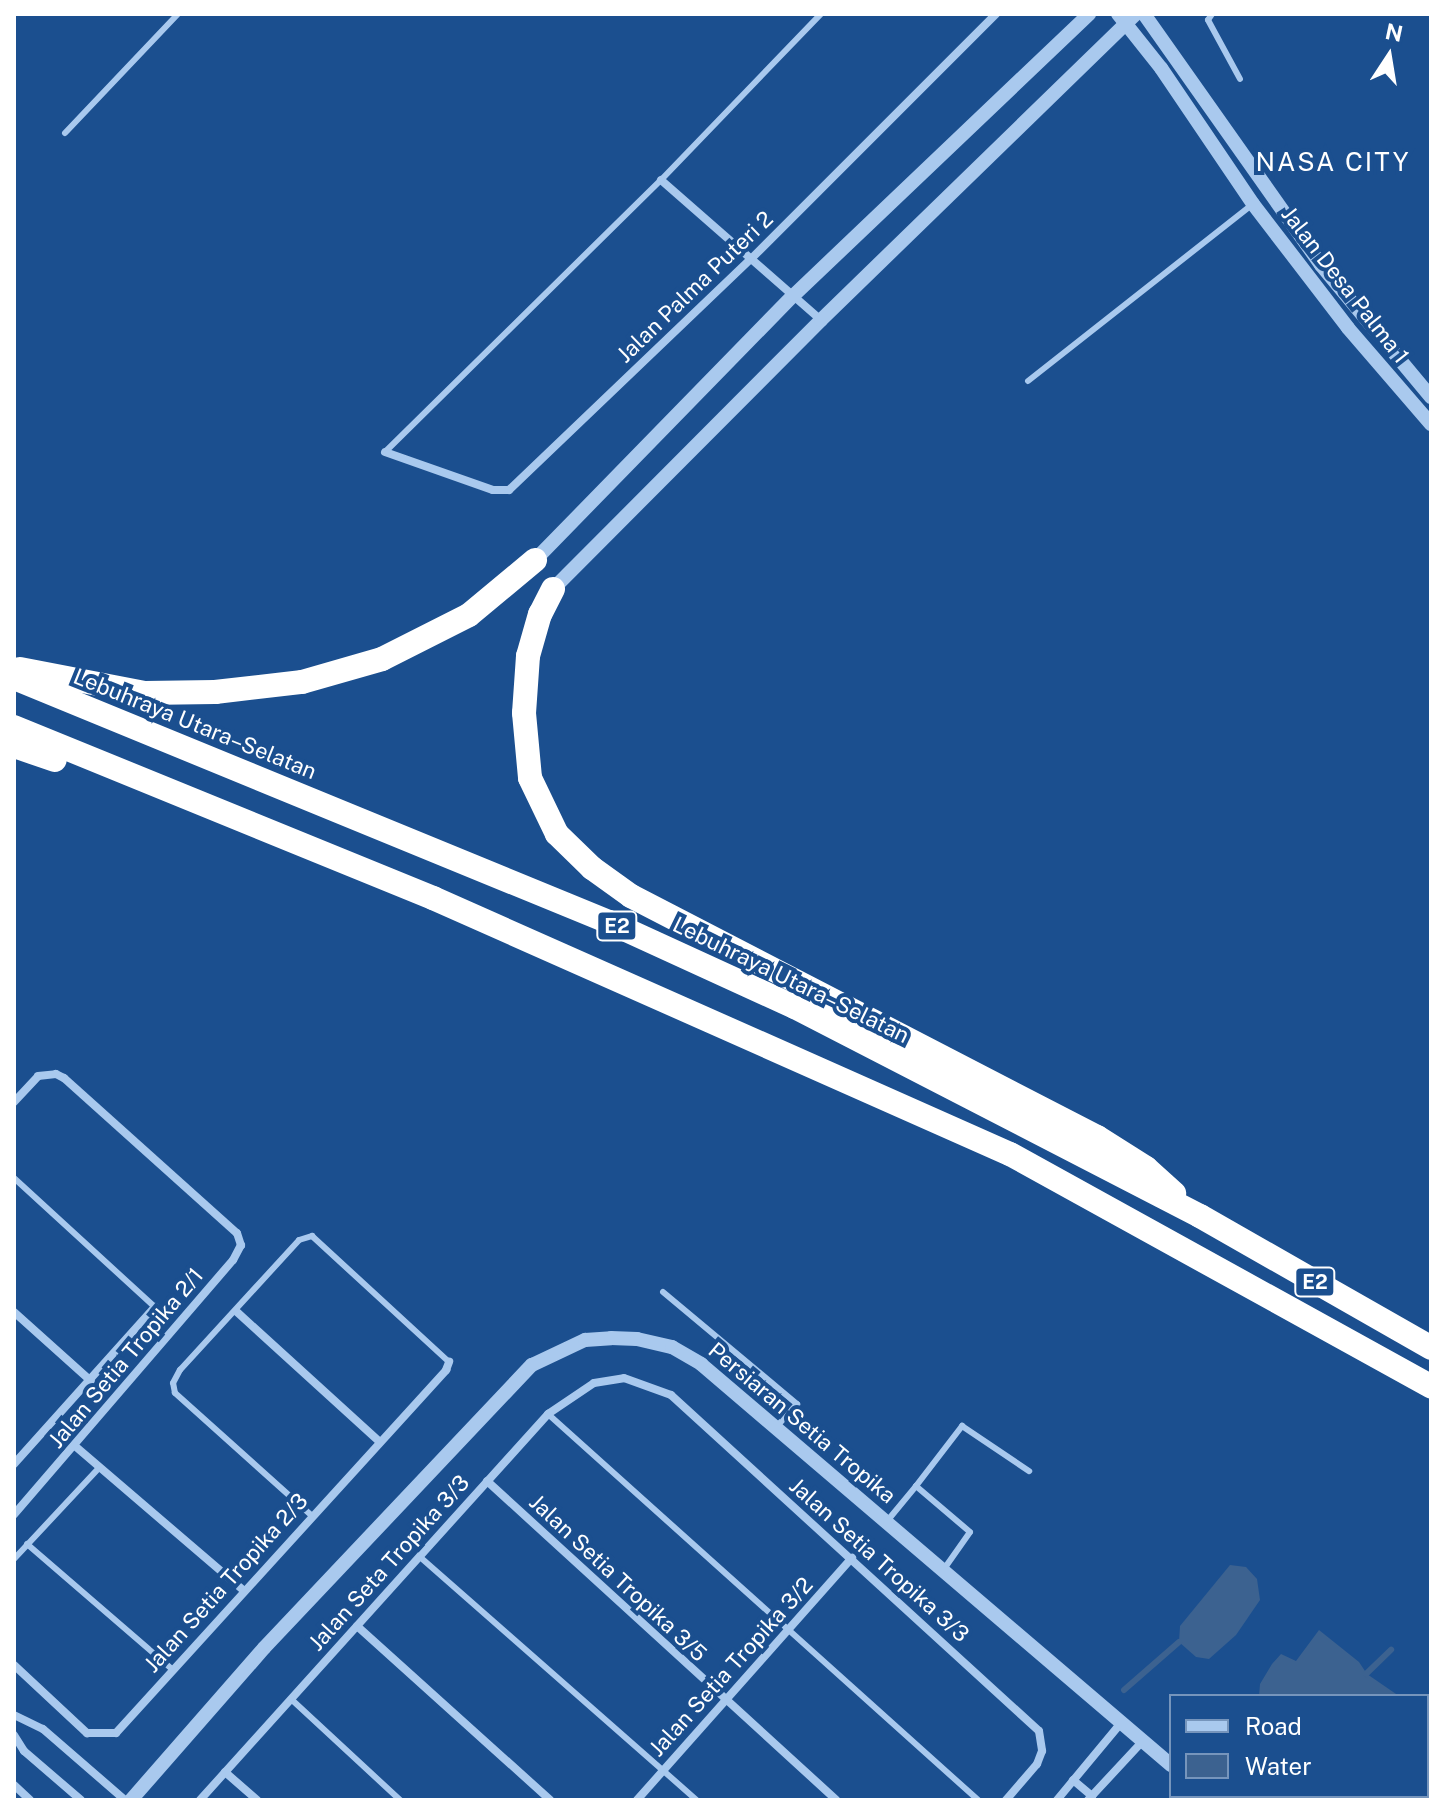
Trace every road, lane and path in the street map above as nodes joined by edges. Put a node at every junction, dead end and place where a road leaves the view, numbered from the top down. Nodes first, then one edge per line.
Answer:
1 (178, 14) edge
2 (821, 14) edge
3 (996, 14) edge
4 (1089, 14) edge
5 (1144, 14) edge
6 (1212, 14) edge
7 (1126, 17) edge
8 (1240, 79) dead end
9 (65, 133) dead end
10 (661, 180) junction
11 (1253, 204) junction
12 (750, 260) junction
13 (793, 296) junction
14 (821, 320) junction
15 (1028, 381) dead end
16 (1431, 397) edge
17 (1429, 419) edge
18 (385, 452) joint
19 (535, 560) joint
20 (553, 589) joint
21 (14, 667) edge
22 (14, 678) edge
23 (14, 727) edge
24 (14, 746) edge
25 (288, 839) junction
26 (14, 1102) edge
27 (14, 1178) edge
28 (1200, 1216) junction
29 (663, 1292) dead end
30 (155, 1307) joint
31 (14, 1312) edge
32 (237, 1312) junction
33 (1431, 1348) edge
34 (449, 1362) joint
35 (624, 1378) joint
36 (91, 1381) junction
37 (1431, 1386) edge
38 (548, 1414) junction
39 (777, 1427) junction
40 (379, 1441) junction
41 (75, 1446) junction
42 (15, 1462) edge
43 (99, 1468) junction
44 (1029, 1471) dead end
45 (487, 1481) junction
46 (916, 1486) junction
47 (14, 1515) edge
48 (311, 1515) junction
49 (886, 1523) junction
50 (27, 1544) junction
51 (420, 1557) junction
52 (852, 1558) junction
53 (14, 1559) edge
54 (942, 1572) junction
55 (243, 1590) junction
56 (357, 1626) junction
57 (788, 1630) junction
58 (14, 1665) edge
59 (172, 1669) junction
60 (291, 1699) junction
61 (725, 1702) junction
62 (14, 1715) edge
63 (1120, 1724) junction
64 (14, 1735) edge
65 (1141, 1743) junction
66 (1169, 1764) edge
67 (664, 1770) junction
68 (225, 1772) junction
69 (1073, 1780) junction
70 (14, 1785) edge
71 (1090, 1798) edge
72 (30, 1800) edge
73 (81, 1800) edge
74 (128, 1800) edge
75 (200, 1800) edge
76 (257, 1800) edge
77 (400, 1800) edge
78 (550, 1800) edge
79 (637, 1800) edge
80 (697, 1800) edge
81 (836, 1800) edge
82 (978, 1800) edge
83 (1006, 1800) edge
84 (1057, 1800) edge

1 - 9 lane
2 - 10 lane
3 - 12 street, Jalan Palma Puteri 2
4 - 13 street
5 - 16 street, Jalan Desa Palma 1
6 - 8 lane
7 - 11 street, Jalan Desa Palma 1
7 - 14 street
10 - 12 street
10 - 18 lane
11 - 15 lane
11 - 17 street, Jalan Desa Palma 1
12 - 13 street
12 - 18 street, Jalan Palma Puteri 2
13 - 14 street
13 - 19 street
14 - 20 street
19 - 21 highway
20 - 28 highway
22 - 28 highway, Lebuhraya Utara–Selatan / E2
23 - 25 highway, E2
24 - 25 highway
25 - 37 highway, E2
26 - 41 street, Jalan Setia Tropika 2/1
27 - 30 lane
28 - 33 highway, Lebuhraya Utara–Selatan / E2
29 - 39 lane
30 - 36 street
31 - 36 street
32 - 34 lane
32 - 40 street
32 - 48 lane
34 - 40 street, Jalan Setia Tropika 2/3
35 - 38 street, Jalan Seta Tropika 3/3
35 - 52 street, Jalan Setia Tropika 3/3
36 - 42 street
38 - 45 street, Jalan Seta Tropika 3/3
38 - 57 lane
39 - 49 street, Persiaran Setia Tropika
39 - 74 street, Persiaran Setia Tropika
40 - 48 street, Jalan Setia Tropika 2/3
41 - 43 street
41 - 47 street, Jalan Setia Tropika 2/1
43 - 50 lane
43 - 55 street
44 - 46 lane
45 - 51 street, Jalan Seta Tropika 3/3
45 - 61 street, Jalan Setia Tropika 3/5
46 - 49 lane
46 - 54 lane
48 - 55 street, Jalan Setia Tropika 2/3
49 - 54 street, Persiaran Setia Tropika
50 - 53 lane
50 - 59 lane
51 - 56 street, Jalan Seta Tropika 3/3
51 - 67 lane
52 - 57 street, Jalan Setia Tropika 3/2
52 - 83 street, Jalan Setia Tropika 3/3
54 - 63 street, Persiaran Setia Tropika
55 - 59 street, Jalan Setia Tropika 2/3
56 - 60 street, Jalan Seta Tropika 3/3
56 - 78 street
57 - 61 street, Jalan Setia Tropika 3/2
57 - 82 lane
58 - 59 street, Jalan Setia Tropika 2/3
60 - 68 street, Jalan Seta Tropika 3/3
60 - 77 lane
61 - 67 street, Jalan Setia Tropika 3/2
61 - 81 street, Jalan Setia Tropika 3/5
62 - 74 street
63 - 65 street, Persiaran Setia Tropika
63 - 69 street
64 - 73 street
65 - 66 street, Persiaran Setia Tropika
65 - 71 street
67 - 79 street, Jalan Setia Tropika 3/2
67 - 80 lane
68 - 75 street, Jalan Seta Tropika 3/3
68 - 76 street
69 - 71 street
69 - 84 street
70 - 72 street

